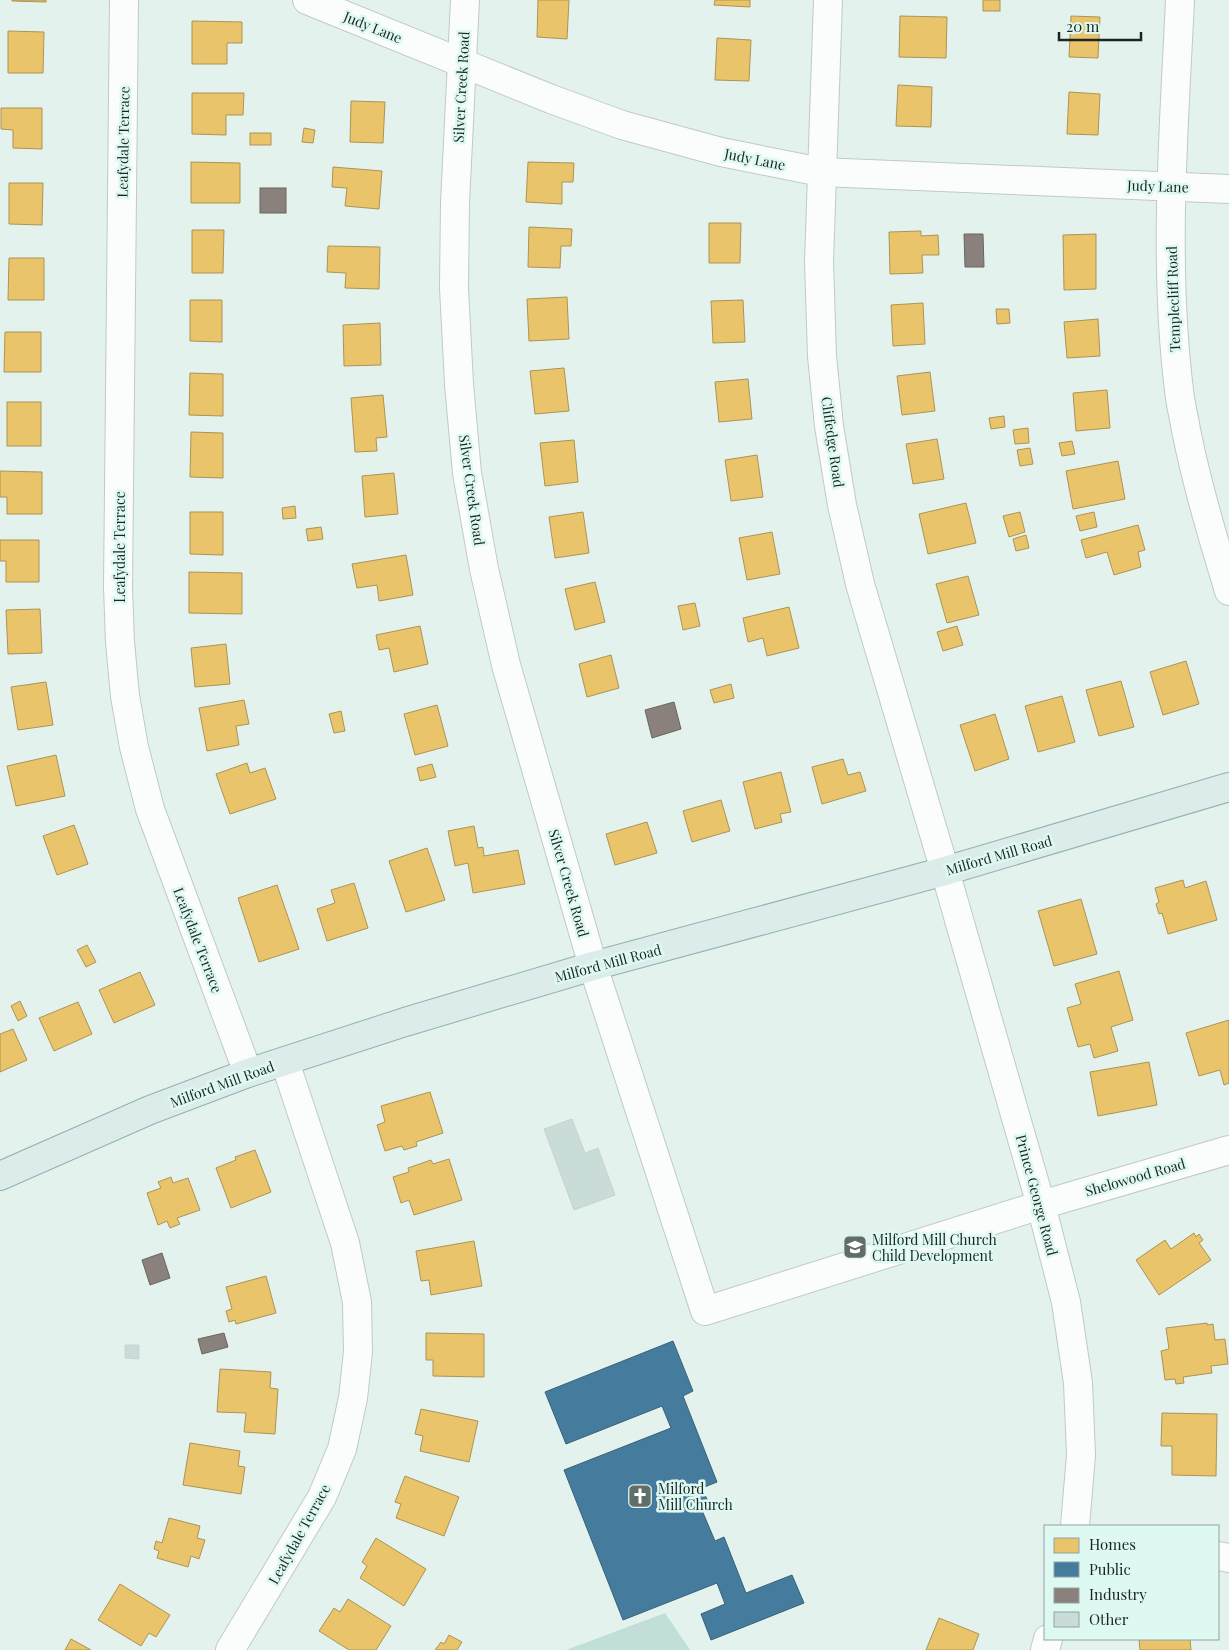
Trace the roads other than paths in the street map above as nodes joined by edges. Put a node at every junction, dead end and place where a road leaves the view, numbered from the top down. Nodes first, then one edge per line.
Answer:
1 (124, 0) edge
2 (307, 0) edge
3 (465, 0) edge
4 (828, 0) edge
5 (1180, 0) edge
6 (463, 63) junction
7 (821, 172) junction
8 (1172, 187) junction
9 (1229, 189) edge
10 (1229, 591) edge
11 (1229, 787) edge
12 (945, 870) junction
13 (593, 966) junction
14 (285, 1062) junction
15 (248, 1073) junction
16 (1229, 1150) edge
17 (0, 1176) edge
18 (1041, 1205) junction
19 (1074, 1525) edge
20 (230, 1650) edge

1 - 15 street, Leafydale Terrace
2 - 6 street, Judy Lane
3 - 6 street, Silver Creek Road
4 - 7 street, Cliffedge Road
5 - 8 street, Templecliff Road
6 - 7 street, Judy Lane
6 - 13 street, Silver Creek Road
7 - 8 street, Judy Lane
7 - 12 street, Cliffedge Road
8 - 9 street, Judy Lane
8 - 10 street, Templecliff Road
11 - 12 main road, Milford Mill Road
12 - 13 main road, Milford Mill Road
12 - 18 street, Prince George Road
13 - 14 main road, Milford Mill Road
13 - 18 street, Silver Creek Road
14 - 15 main road, Milford Mill Road
14 - 20 street, Leafydale Terrace
15 - 17 main road, Milford Mill Road
16 - 18 street, Shelowood Road
18 - 19 street, Prince George Road

